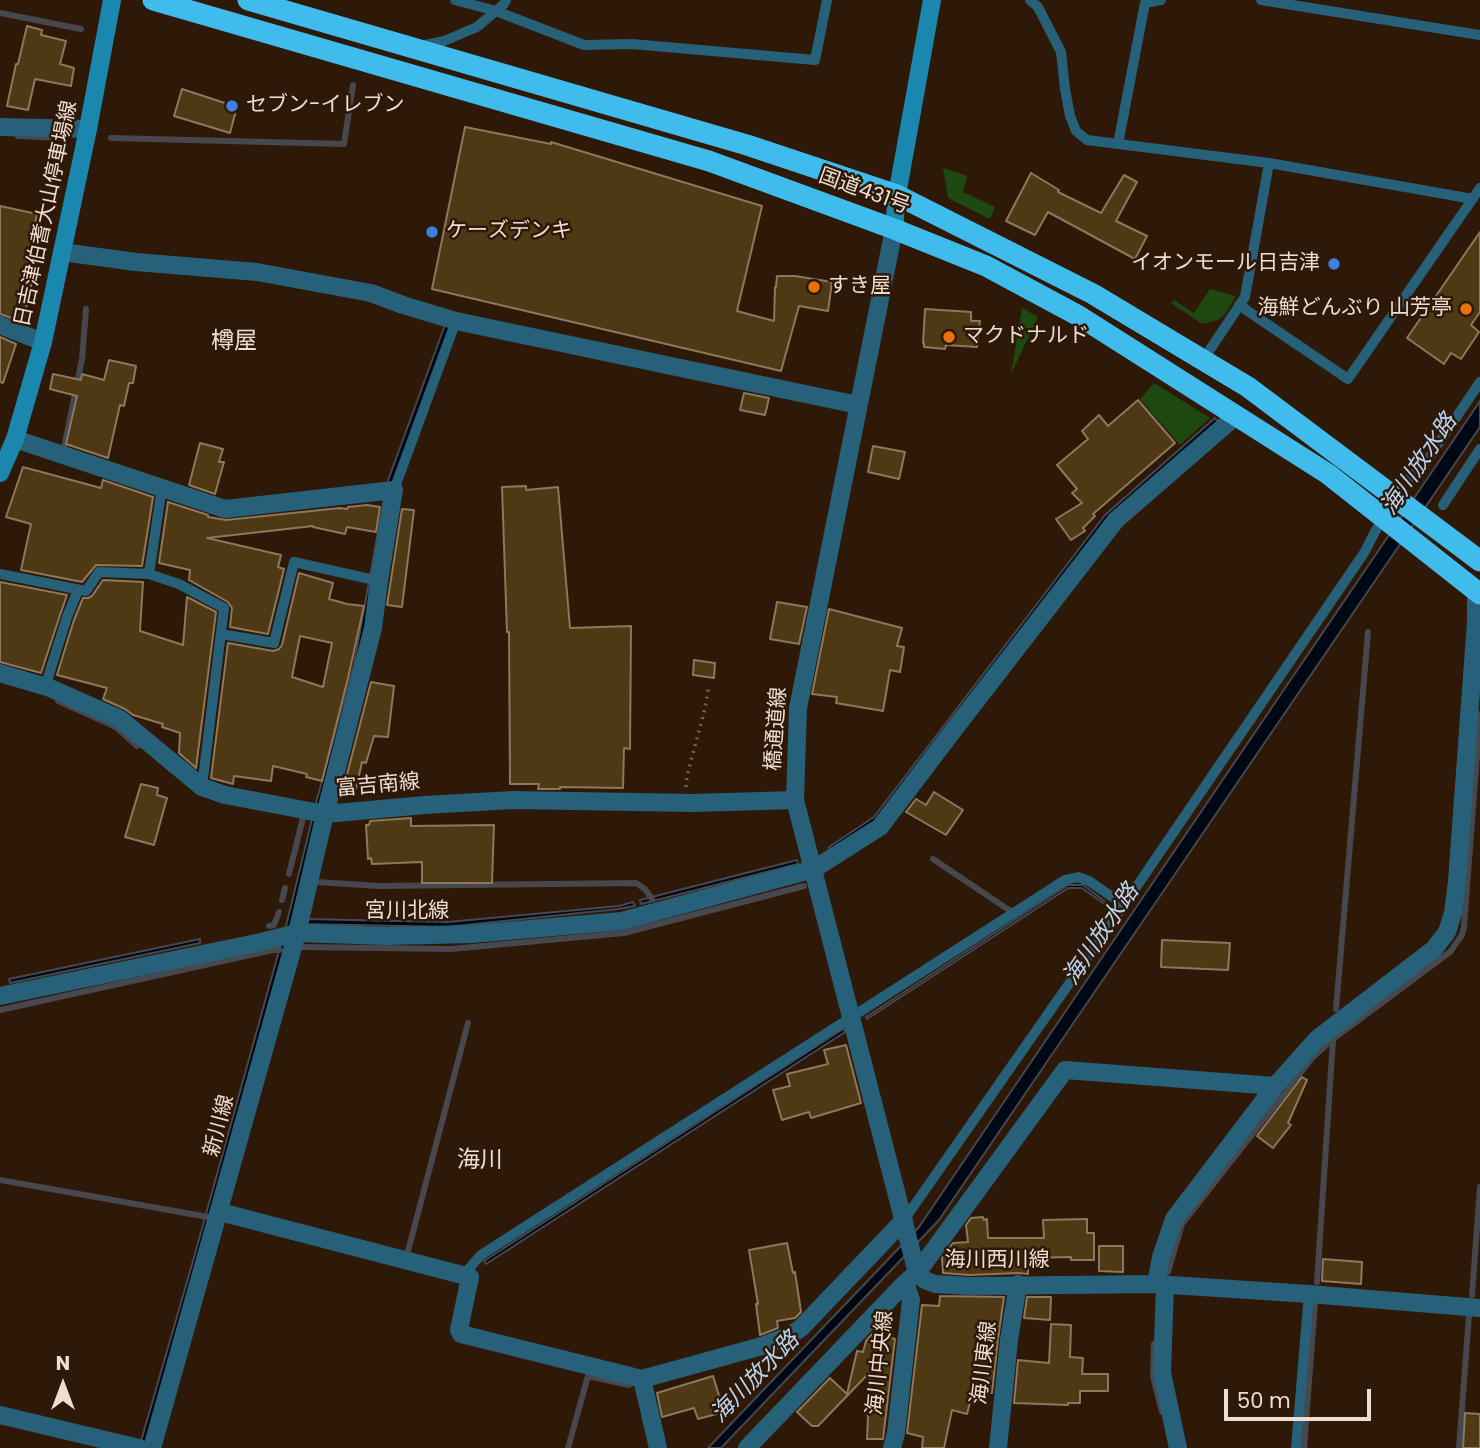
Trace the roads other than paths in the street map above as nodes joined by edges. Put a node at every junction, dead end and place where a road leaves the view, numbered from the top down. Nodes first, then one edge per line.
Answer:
1 (112, 0) edge
2 (153, 0) edge
3 (248, 0) edge
4 (455, 0) edge
5 (506, 0) edge
6 (827, 0) edge
7 (932, 0) edge
8 (1030, 0) edge
9 (1161, 0) edge
10 (1261, 0) edge
11 (496, 11) junction
12 (1480, 35) edge
13 (412, 47) junction
14 (0, 127) edge
15 (88, 129) junction
16 (1118, 144) junction
17 (1269, 163) junction
18 (1480, 188) edge
19 (897, 195) junction
20 (1473, 199) junction
21 (894, 229) junction
22 (62, 252) junction
23 (1239, 305) junction
24 (456, 321) junction
25 (0, 325) edge
26 (43, 342) junction
27 (1203, 360) junction
28 (1480, 382) edge
29 (858, 405) junction
30 (1237, 415) junction
31 (15, 439) junction
32 (1480, 449) edge
33 (0, 473) edge
34 (1409, 479) dead end
35 (162, 487) junction
36 (394, 490) junction
37 (1443, 505) dead end
38 (1381, 523) junction
39 (1480, 561) edge
40 (149, 573) junction
41 (0, 574) edge
42 (379, 581) junction
43 (78, 590) junction
44 (1478, 592) edge
45 (221, 634) junction
46 (0, 673) edge
47 (45, 687) junction
48 (202, 787) junction
49 (795, 800) junction
50 (325, 814) junction
51 (814, 869) junction
52 (1124, 905) junction
53 (297, 933) junction
54 (0, 996) edge
55 (851, 1017) junction
56 (1275, 1086) junction
57 (220, 1212) junction
58 (905, 1224) junction
59 (912, 1272) junction
60 (463, 1275) junction
61 (1018, 1284) junction
62 (1161, 1284) junction
63 (1309, 1294) junction
64 (1480, 1308) edge
65 (642, 1379) junction
66 (0, 1415) edge
67 (139, 1448) edge
68 (152, 1448) edge
69 (657, 1448) edge
70 (747, 1448) edge
71 (892, 1448) edge
72 (998, 1448) edge
73 (1178, 1448) edge
74 (1296, 1448) edge

1 - 15 main road, 日吉津伯耆大山停車場線
2 - 21 highway, 国道431号
3 - 13 highway, 国道431号
4 - 11 lane
5 - 11 lane
6 - 11 lane
7 - 19 main road
8 - 16 lane
9 - 16 lane
10 - 12 lane
11 - 13 lane
13 - 19 highway, 国道431号
14 - 15 street
15 - 22 main road, 日吉津伯耆大山停車場線
16 - 17 lane
17 - 20 lane
17 - 23 lane
18 - 20 lane
19 - 21 main road
19 - 27 highway, 国道431号
20 - 23 lane
21 - 29 street, 橋通道線
21 - 30 highway, 国道431号
22 - 24 street
22 - 26 main road, 日吉津伯耆大山停車場線
23 - 27 lane
24 - 29 street
24 - 36 lane
25 - 26 street
26 - 31 main road, 日吉津伯耆大山停車場線
27 - 39 highway, 国道431号
28 - 34 lane
29 - 49 street, 橋通道線
30 - 38 highway, 国道431号
30 - 51 street, 宮川北線
31 - 33 main road, 日吉津伯耆大山停車場線
31 - 35 street
32 - 37 lane
35 - 36 street
35 - 40 lane
36 - 42 street, 新川線
38 - 44 highway, 国道431号
38 - 52 lane
40 - 43 lane
40 - 45 lane
41 - 43 lane
42 - 45 lane
42 - 50 street, 新川線
43 - 47 lane
44 - 56 street
45 - 48 lane
46 - 47 street, 富吉南線
47 - 48 street, 富吉南線
48 - 50 street, 富吉南線
49 - 50 street, 富吉南線
49 - 51 street, 橋通道線
50 - 53 street, 新川線
51 - 53 street, 宮川北線
51 - 55 street, 橋通道線
52 - 55 lane
52 - 58 lane
53 - 54 street, 宮川北線
53 - 57 street, 新川線
55 - 58 street, 橋通道線
55 - 60 lane
56 - 59 street
56 - 62 street
57 - 60 street
57 - 68 street, 新川線
58 - 59 street, 海川中央線
58 - 65 street
59 - 61 street, 海川西川線
59 - 70 street
59 - 71 street, 海川中央線
60 - 65 street
61 - 62 street, 海川西川線
61 - 72 street, 海川東線
62 - 63 street, 海川西川線
62 - 73 street
63 - 64 street, 海川西川線
63 - 74 lane
65 - 69 street
66 - 67 street

